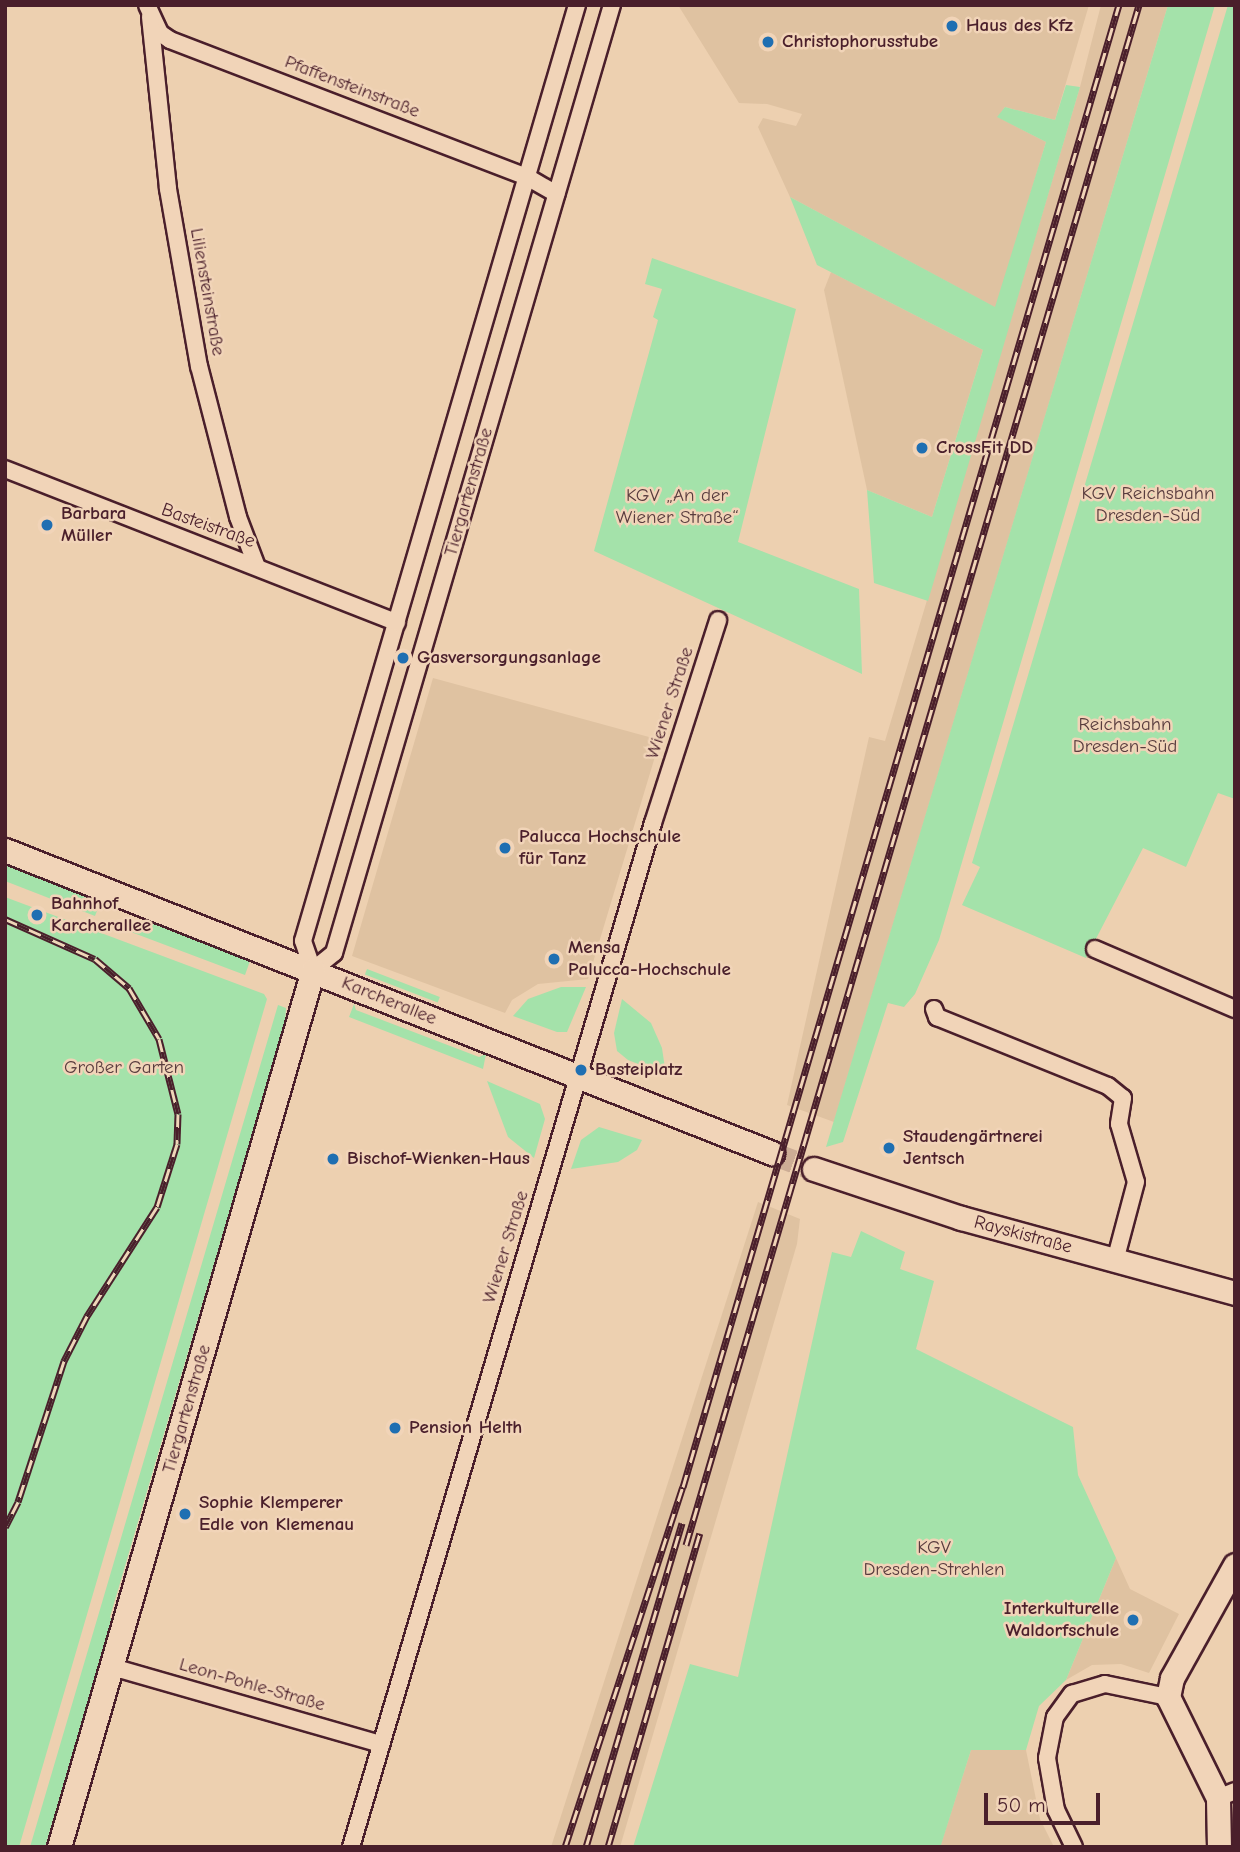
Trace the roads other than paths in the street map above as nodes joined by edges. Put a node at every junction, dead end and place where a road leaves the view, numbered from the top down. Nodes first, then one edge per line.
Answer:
1 (578, 5) edge
2 (612, 5) edge
3 (148, 11) edge
4 (527, 177) junction
5 (557, 194) junction
6 (5, 468) edge
7 (257, 567) junction
8 (718, 620) dead end
9 (397, 623) junction
10 (5, 850) edge
11 (1095, 949) dead end
12 (313, 970) junction
13 (1234, 1005) edge
14 (934, 1009) dead end
15 (578, 1077) junction
16 (772, 1153) tunnel mouth
17 (814, 1169) tunnel mouth
18 (1115, 1261) junction
19 (1235, 1293) edge
20 (1235, 1565) edge
21 (112, 1667) junction
22 (1168, 1697) junction
23 (381, 1744) junction
24 (1226, 1795) edge
25 (59, 1847) edge
26 (351, 1847) edge
27 (1074, 1847) edge
28 (1219, 1847) edge

1 - 4 street, Tiergartenstraße
2 - 5 street, Tiergartenstraße
3 - 4 street, Pfaffensteinstraße
3 - 7 street, Liliensteinstraße
4 - 5 street, Pfaffensteinstraße
4 - 9 street, Tiergartenstraße
5 - 12 street, Tiergartenstraße
6 - 7 street, Basteistraße
7 - 9 street, Basteistraße
8 - 15 street, Wiener Straße
9 - 12 street, Tiergartenstraße
10 - 12 street, Karcherallee
11 - 13 street
12 - 15 street, Karcherallee
12 - 21 street, Tiergartenstraße
14 - 18 street
15 - 16 street, Karcherallee
15 - 23 street, Wiener Straße
17 - 18 street, Rayskistraße
18 - 19 street, Rayskistraße
20 - 22 street
21 - 23 street, Leon-Pohle-Straße
21 - 25 street, Tiergartenstraße
22 - 24 street
22 - 27 street
23 - 26 street, Wiener Straße
24 - 28 street

